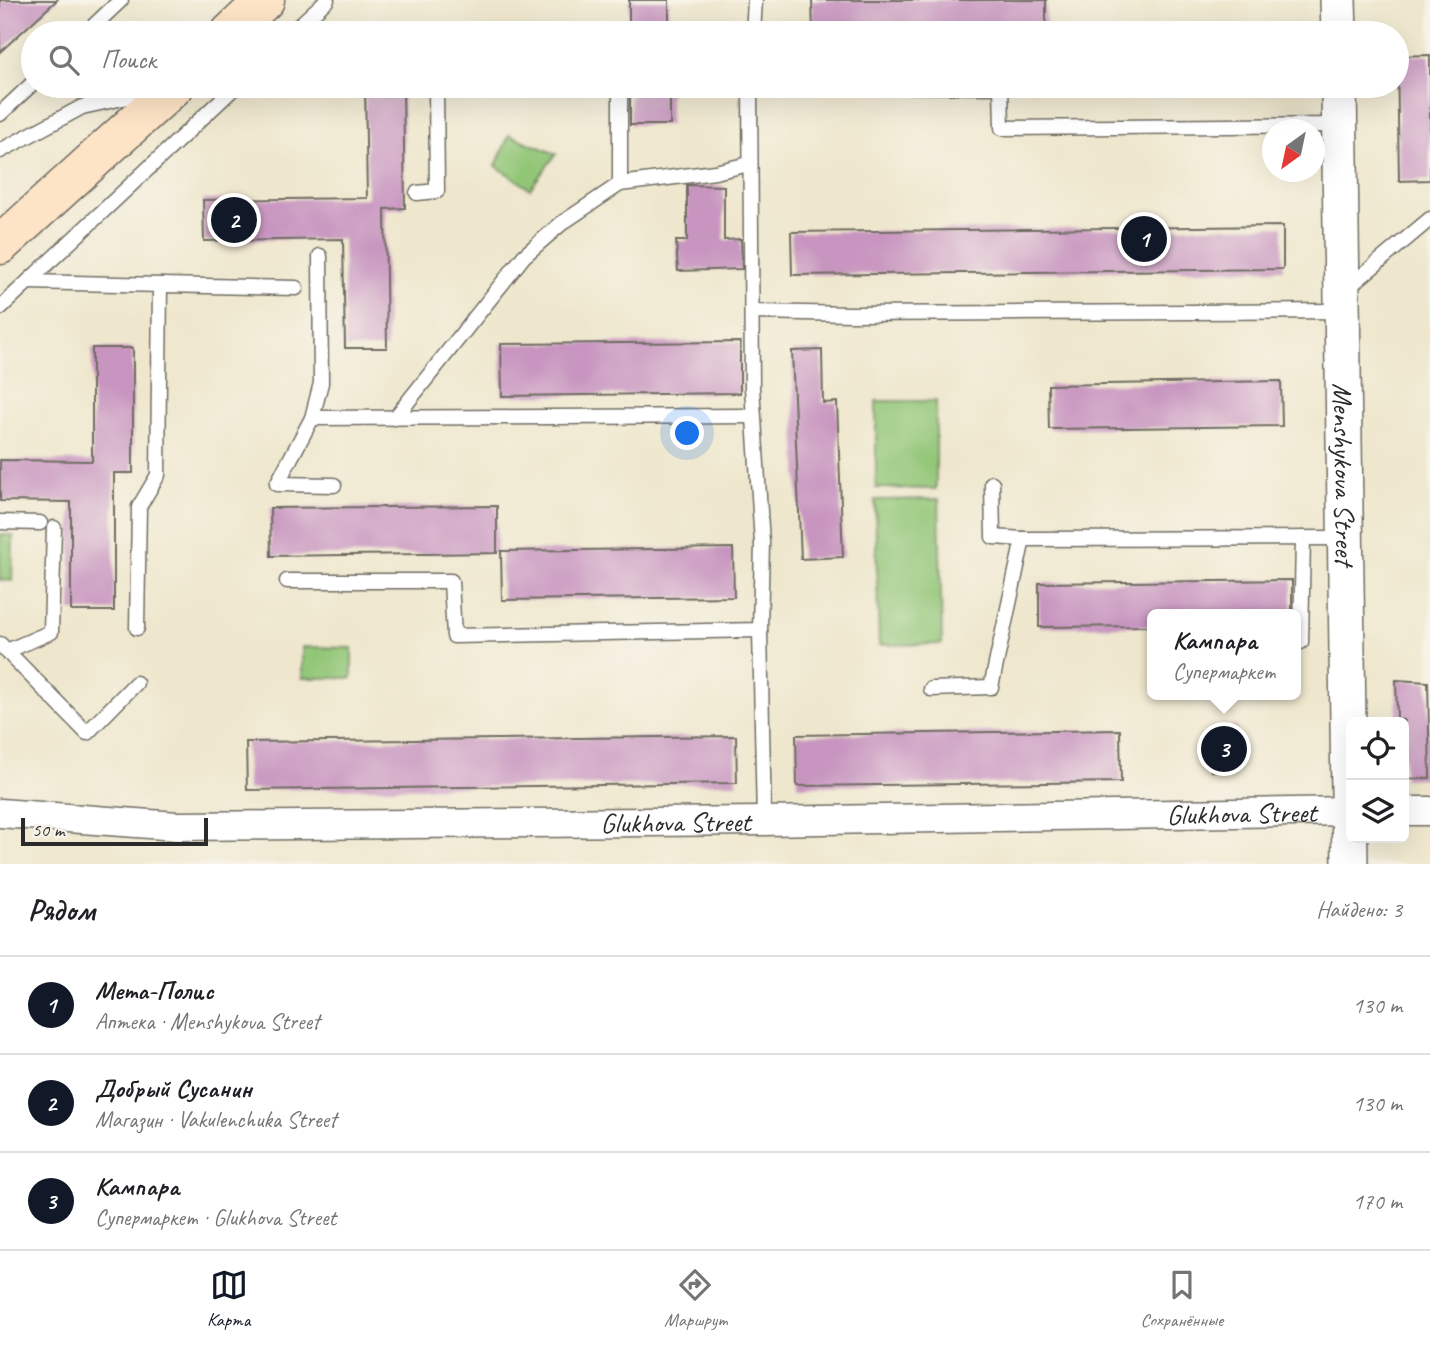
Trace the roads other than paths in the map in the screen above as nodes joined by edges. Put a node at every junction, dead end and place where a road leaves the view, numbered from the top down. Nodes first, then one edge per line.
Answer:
1 (121, 0) edge
2 (327, 0) edge
3 (755, 0) edge
4 (1338, 0) edge
5 (99, 21) edge
6 (305, 21) edge
7 (754, 21) edge
8 (1339, 21) edge
9 (21, 94) edge
10 (121, 98) edge
11 (161, 98) edge
12 (223, 98) edge
13 (436, 98) edge
14 (620, 98) edge
15 (750, 98) edge
16 (1002, 98) edge
17 (1339, 98) edge
18 (0, 114) edge
19 (1340, 125) junction
20 (0, 151) edge
21 (749, 164) junction
22 (620, 184) junction
23 (417, 193) dead end
24 (1430, 219) edge
25 (0, 246) edge
26 (320, 256) dead end
27 (28, 282) junction
28 (160, 285) junction
29 (296, 288) dead end
30 (1342, 302) junction
31 (0, 308) edge
32 (753, 312) junction
33 (752, 416) junction
34 (312, 418) junction
35 (395, 418) junction
36 (992, 482) dead end
37 (334, 485) dead end
38 (0, 522) edge
39 (1304, 538) junction
40 (1346, 538) junction
41 (1023, 539) junction
42 (287, 581) dead end
43 (137, 628) dead end
44 (760, 630) junction
45 (1301, 642) dead end
46 (4, 648) edge
47 (136, 683) dead end
48 (931, 689) dead end
49 (1350, 780) edge
50 (1346, 811) edge
51 (1409, 811) edge
52 (1430, 811) edge
53 (0, 813) edge
54 (764, 821) junction
55 (1350, 843) edge
56 (1350, 864) edge

1 - 5 lane
2 - 6 lane
3 - 7 lane
4 - 8 street
9 - 18 lane
10 - 20 lane
11 - 25 main road
12 - 27 lane
13 - 23 lane
14 - 22 lane
15 - 21 lane
16 - 19 lane
17 - 19 street, Menshykova Street
19 - 30 street, Menshykova Street
21 - 22 lane
21 - 32 lane
22 - 35 lane
24 - 30 lane
26 - 34 lane
27 - 28 lane
27 - 31 lane
28 - 29 lane
28 - 43 lane
30 - 32 lane
30 - 40 street, Menshykova Street
32 - 33 lane
33 - 35 lane
33 - 44 lane
34 - 35 lane
34 - 37 lane
36 - 41 lane
38 - 46 lane
39 - 40 lane
39 - 41 lane
39 - 45 lane
40 - 49 street, Menshykova Street
41 - 48 lane
42 - 44 lane
44 - 54 lane
46 - 47 lane
50 - 54 street, Glukhova Street
51 - 52 street
53 - 54 street, Glukhova Street
55 - 56 street, Menshykova Street

